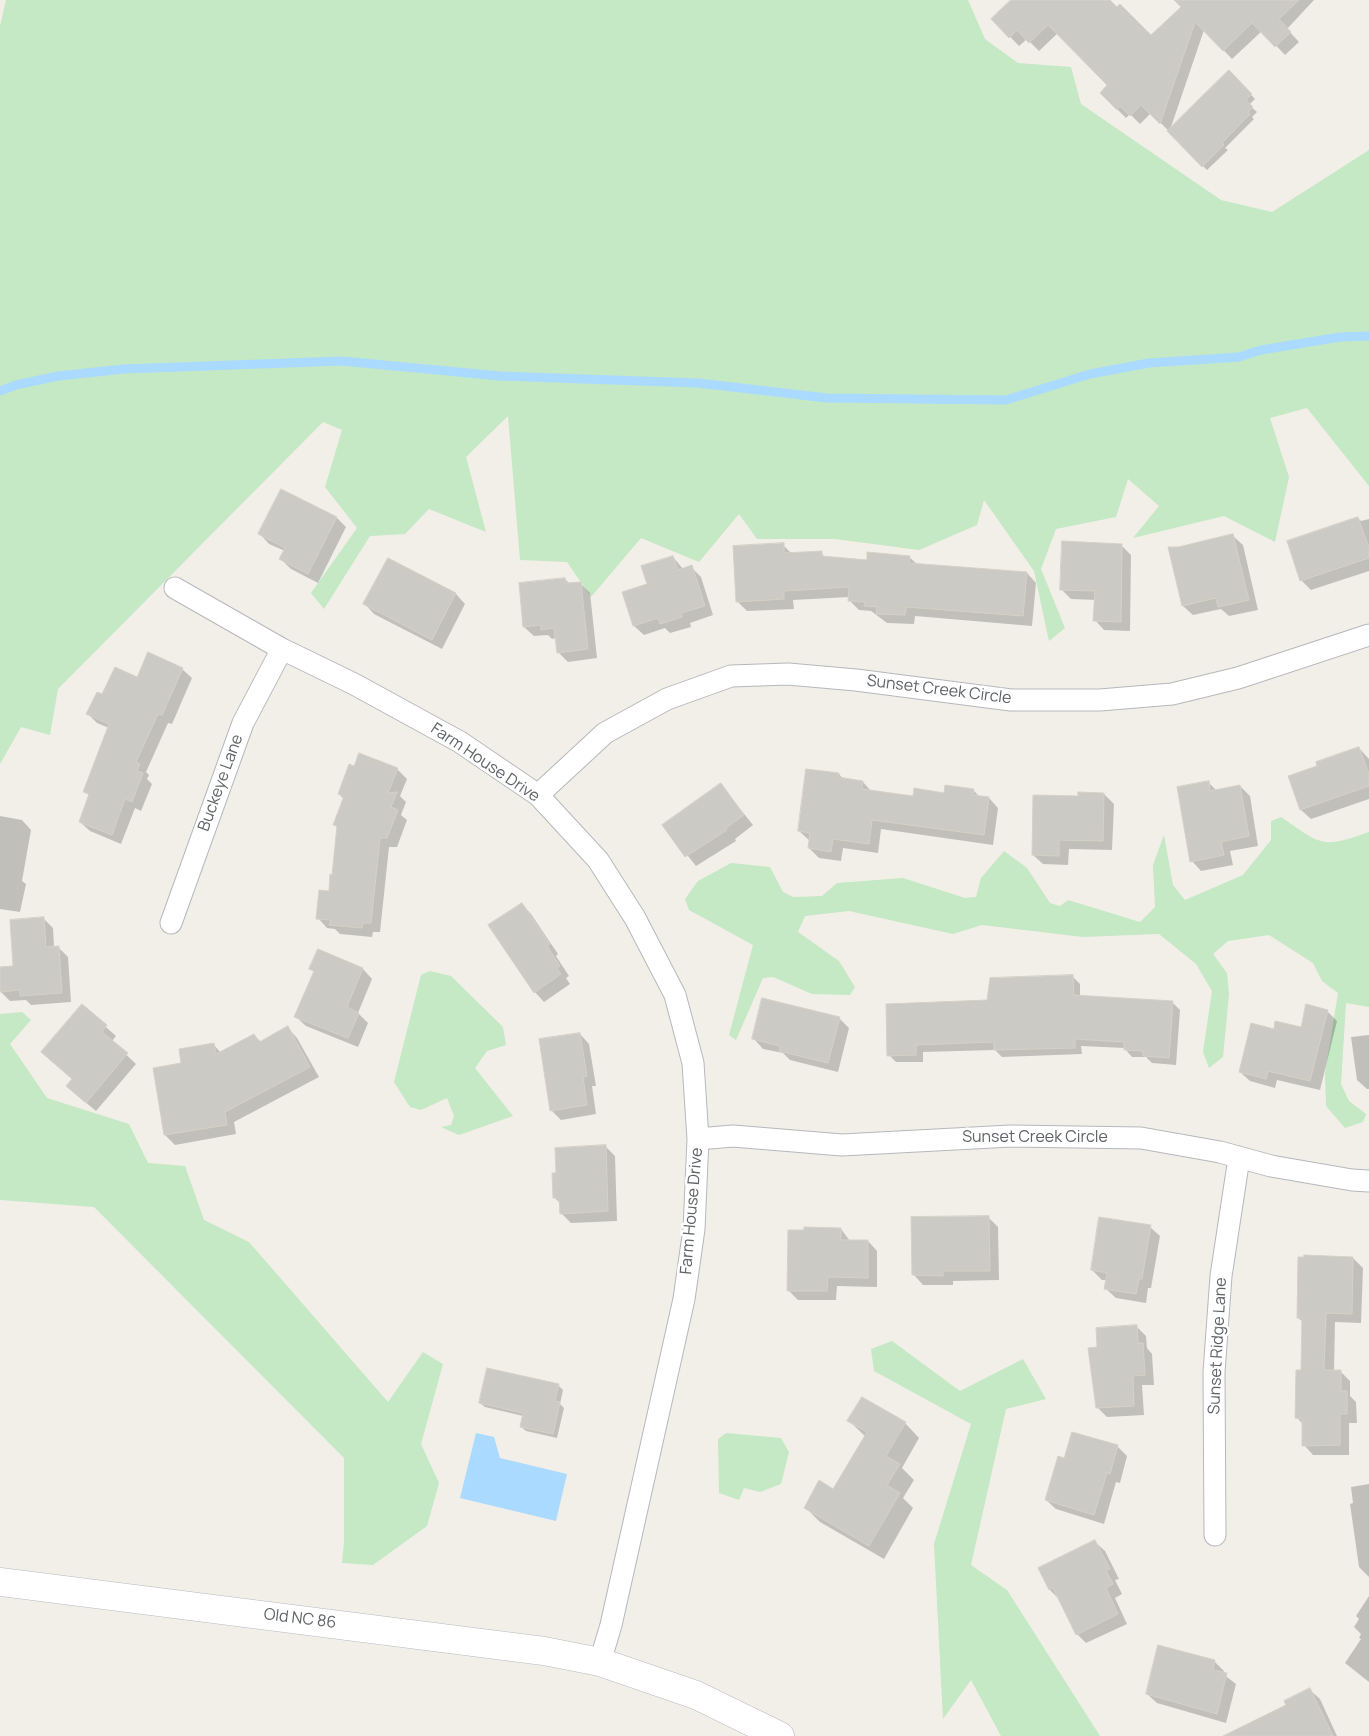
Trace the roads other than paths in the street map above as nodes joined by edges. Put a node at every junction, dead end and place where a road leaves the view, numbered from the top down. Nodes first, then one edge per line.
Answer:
1 (175, 588) dead end
2 (1369, 635) edge
3 (282, 649) junction
4 (538, 795) junction
5 (171, 923) dead end
6 (698, 1139) junction
7 (1239, 1158) junction
8 (1369, 1180) edge
9 (1215, 1535) dead end
10 (0, 1582) edge
11 (600, 1662) junction
12 (780, 1736) edge

1 - 3 street, Farm House Drive
2 - 4 street, Sunset Creek Circle
3 - 4 street, Farm House Drive
3 - 5 street, Buckeye Lane
4 - 6 street, Farm House Drive
6 - 7 street, Sunset Creek Circle
6 - 11 street, Farm House Drive
7 - 8 street, Sunset Creek Circle
7 - 9 street, Sunset Ridge Lane
10 - 11 main road, Old NC 86
11 - 12 main road, Old NC 86

